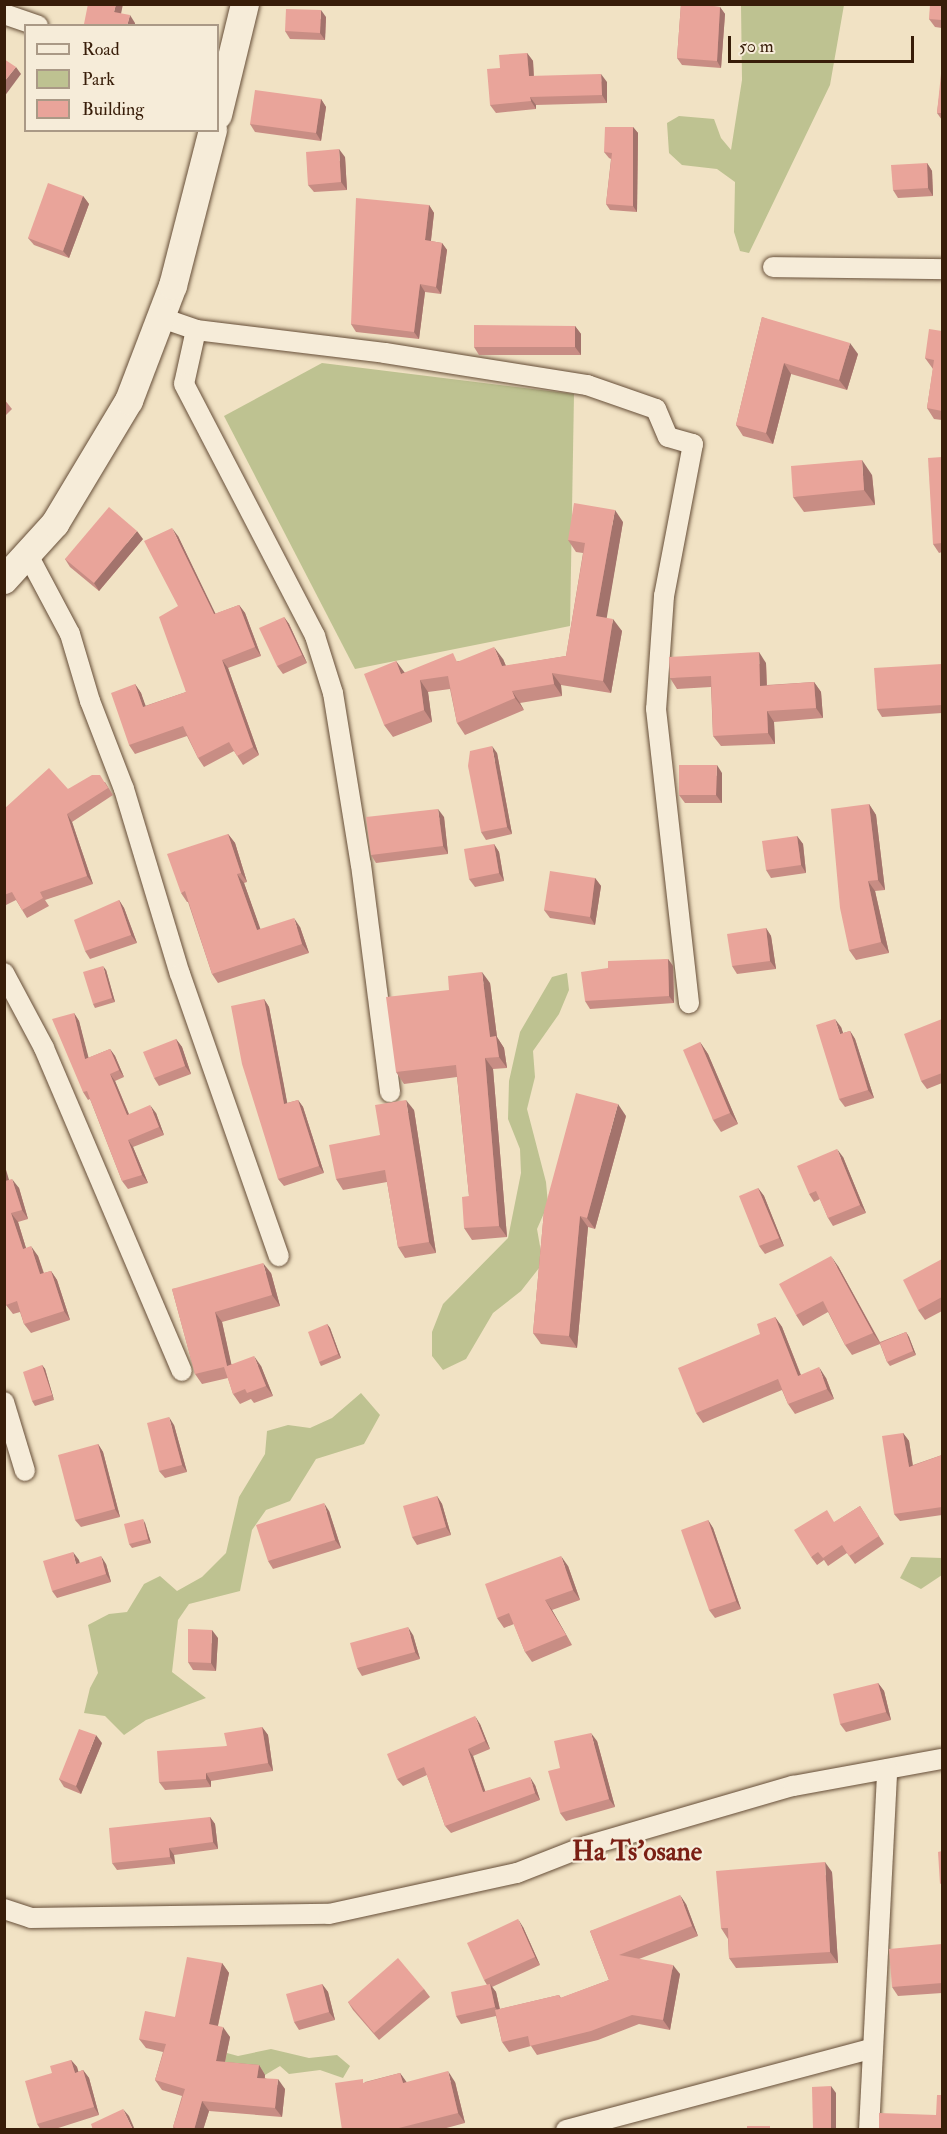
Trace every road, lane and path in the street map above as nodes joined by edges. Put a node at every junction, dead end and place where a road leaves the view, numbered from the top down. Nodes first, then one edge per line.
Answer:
1 (245, 4) edge
2 (4, 14) edge
3 (32, 24) edge
4 (220, 97) edge
5 (212, 132) edge
6 (773, 267) dead end
7 (942, 269) edge
8 (162, 318) junction
9 (196, 330) junction
10 (29, 556) junction
11 (4, 580) edge
12 (4, 974) edge
13 (689, 1003) dead end
14 (390, 1092) dead end
15 (279, 1256) dead end
16 (182, 1371) dead end
17 (4, 1402) edge
18 (26, 1471) dead end
19 (942, 1759) edge
20 (887, 1769) junction
21 (4, 1909) edge
22 (871, 2049) junction
23 (566, 2130) edge
24 (869, 2130) edge

1 - 4 main road
2 - 3 street
5 - 8 main road
6 - 7 street
8 - 9 street
8 - 10 main road
9 - 13 street
9 - 14 street
10 - 11 main road
10 - 15 street
12 - 16 street
17 - 18 street
19 - 20 street
20 - 21 street
20 - 22 street
22 - 23 street
22 - 24 street

